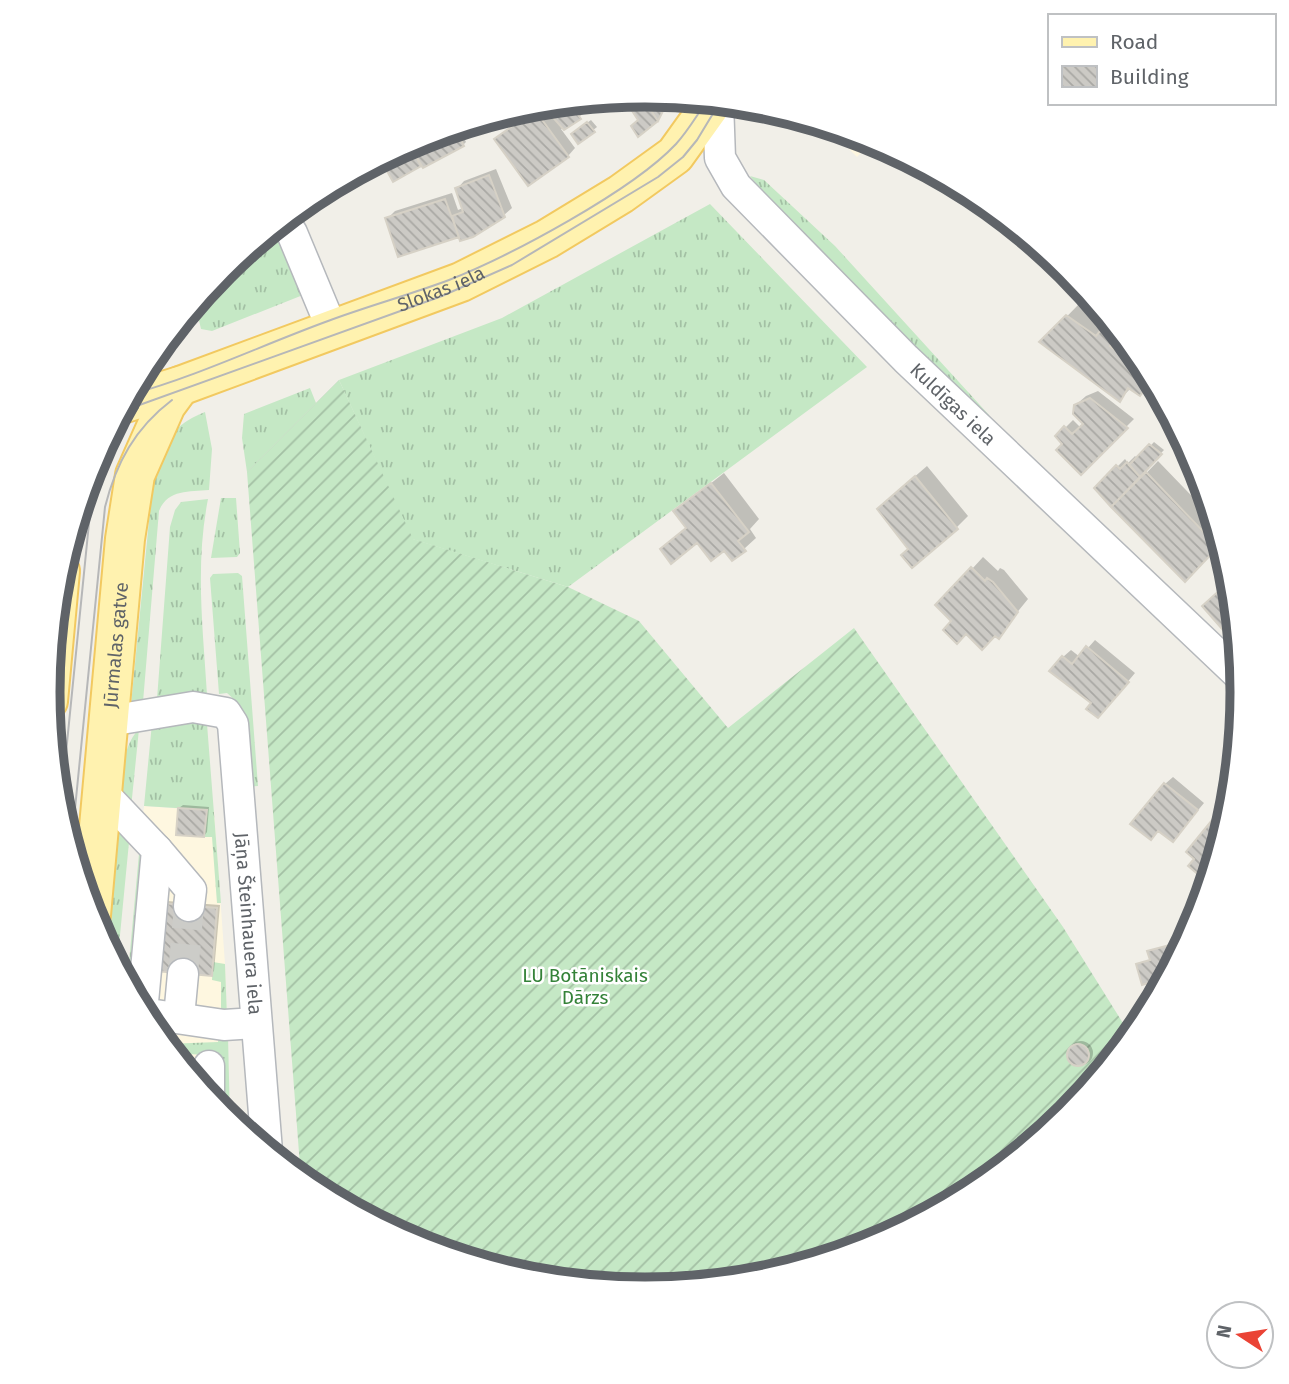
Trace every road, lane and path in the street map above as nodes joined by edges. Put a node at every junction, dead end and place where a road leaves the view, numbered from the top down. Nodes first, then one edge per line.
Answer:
1 (708, 111) edge
2 (716, 111) edge
3 (289, 227) edge
4 (332, 330) junction
5 (180, 386) junction
6 (138, 398) edge
7 (1229, 665) edge
8 (109, 721) junction
9 (102, 792) junction
10 (157, 850) junction
11 (94, 887) edge
12 (189, 906) tunnel mouth
13 (183, 974) tunnel mouth
14 (144, 994) edge
15 (157, 1015) edge
16 (178, 1017) junction
17 (256, 1023) junction
18 (209, 1066) dead end
19 (209, 1082) edge
20 (266, 1138) edge

1 - 4 main road, Slokas iela
2 - 7 street, Kuldīgas iela
3 - 4 street
4 - 5 main road, Slokas iela
5 - 6 main road, Slokas iela
5 - 8 main road, Jūrmalas gatve
8 - 9 main road, Jūrmalas gatve
8 - 17 street, Jāņa Šteinhauera iela
9 - 10 street
9 - 11 main road, Jūrmalas gatve
10 - 12 street
10 - 14 street
13 - 16 street
15 - 16 street
16 - 17 street
17 - 20 street, Jāņa Šteinhauera iela
18 - 19 street

